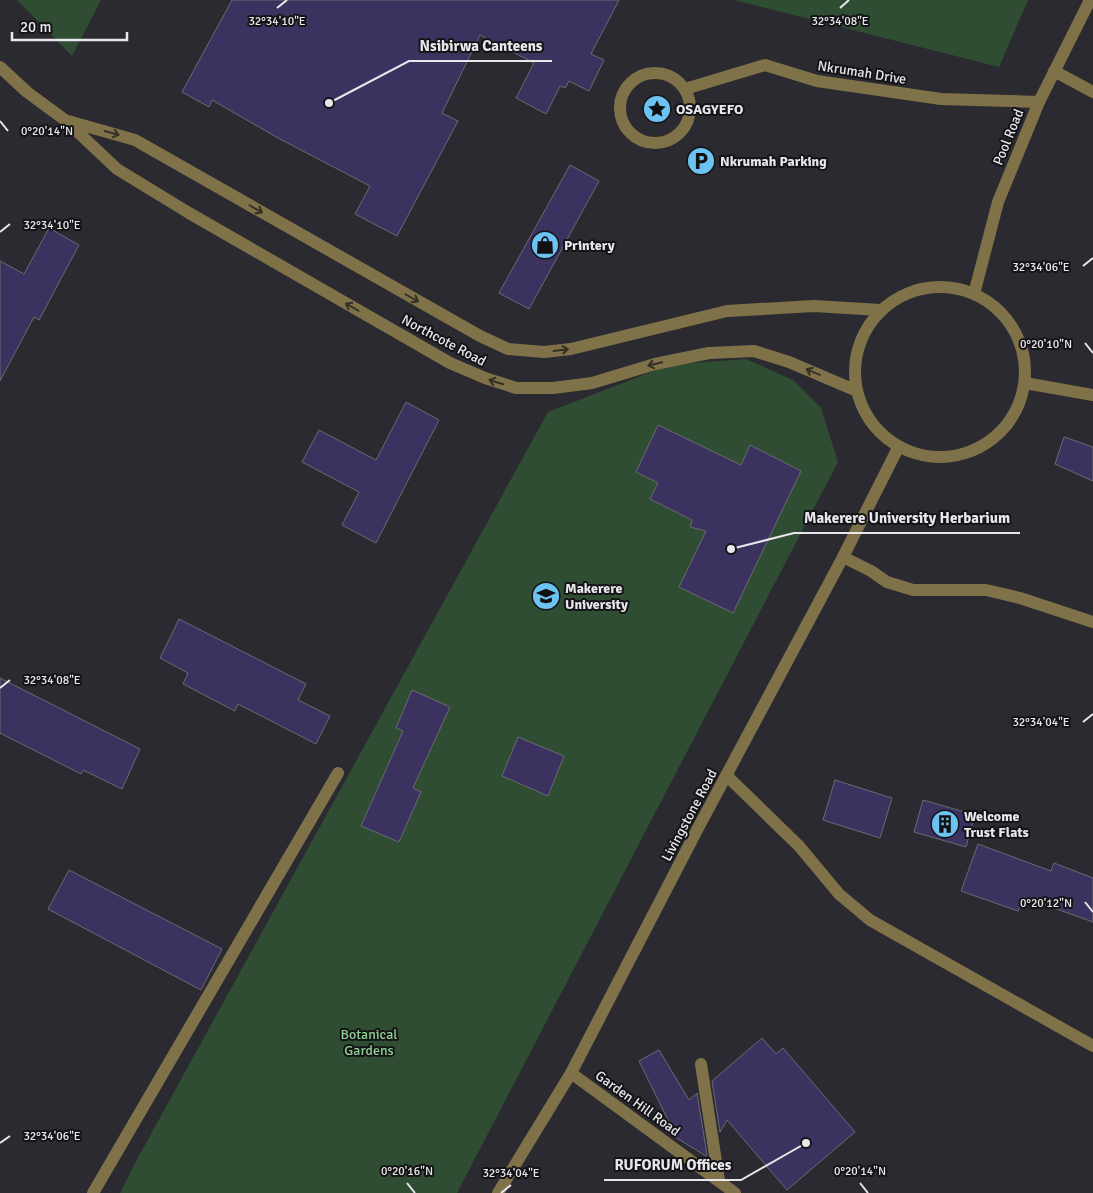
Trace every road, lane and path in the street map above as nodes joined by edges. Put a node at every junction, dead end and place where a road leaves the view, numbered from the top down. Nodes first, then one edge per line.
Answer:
1 (1090, 0) edge
2 (0, 68) edge
3 (1054, 71) junction
4 (685, 89) junction
5 (1093, 92) edge
6 (1038, 102) junction
7 (65, 120) junction
8 (974, 294) junction
9 (880, 310) junction
10 (1025, 383) junction
11 (857, 391) junction
12 (1093, 396) edge
13 (899, 446) junction
14 (843, 557) junction
15 (1093, 622) edge
16 (338, 773) dead end
17 (727, 776) junction
18 (1093, 1046) edge
19 (701, 1064) dead end
20 (571, 1074) junction
21 (719, 1181) junction
22 (93, 1193) edge
23 (498, 1193) edge
24 (735, 1193) edge

1 - 3 lane, Pool Road
2 - 7 lane, Northcote Road
3 - 5 lane
3 - 6 lane, Pool Road
4 - 4 lane
4 - 6 lane, Nkrumah Drive
6 - 8 lane, Pool Road
7 -> 9 lane, Northcote Road
11 -> 7 lane, Northcote Road
8 - 9 lane
8 - 10 lane
9 - 11 lane
10 - 12 lane
10 - 13 lane
11 - 13 lane
13 - 14 lane, Livingstone Road
14 - 15 lane
14 - 17 lane, Livingstone Road
16 - 22 lane
17 - 18 lane
17 - 20 lane, Livingstone Road
19 - 21 lane
20 - 21 lane, Garden Hill Road
20 - 23 lane, Livingstone Road
21 - 24 lane, Garden Hill Road

